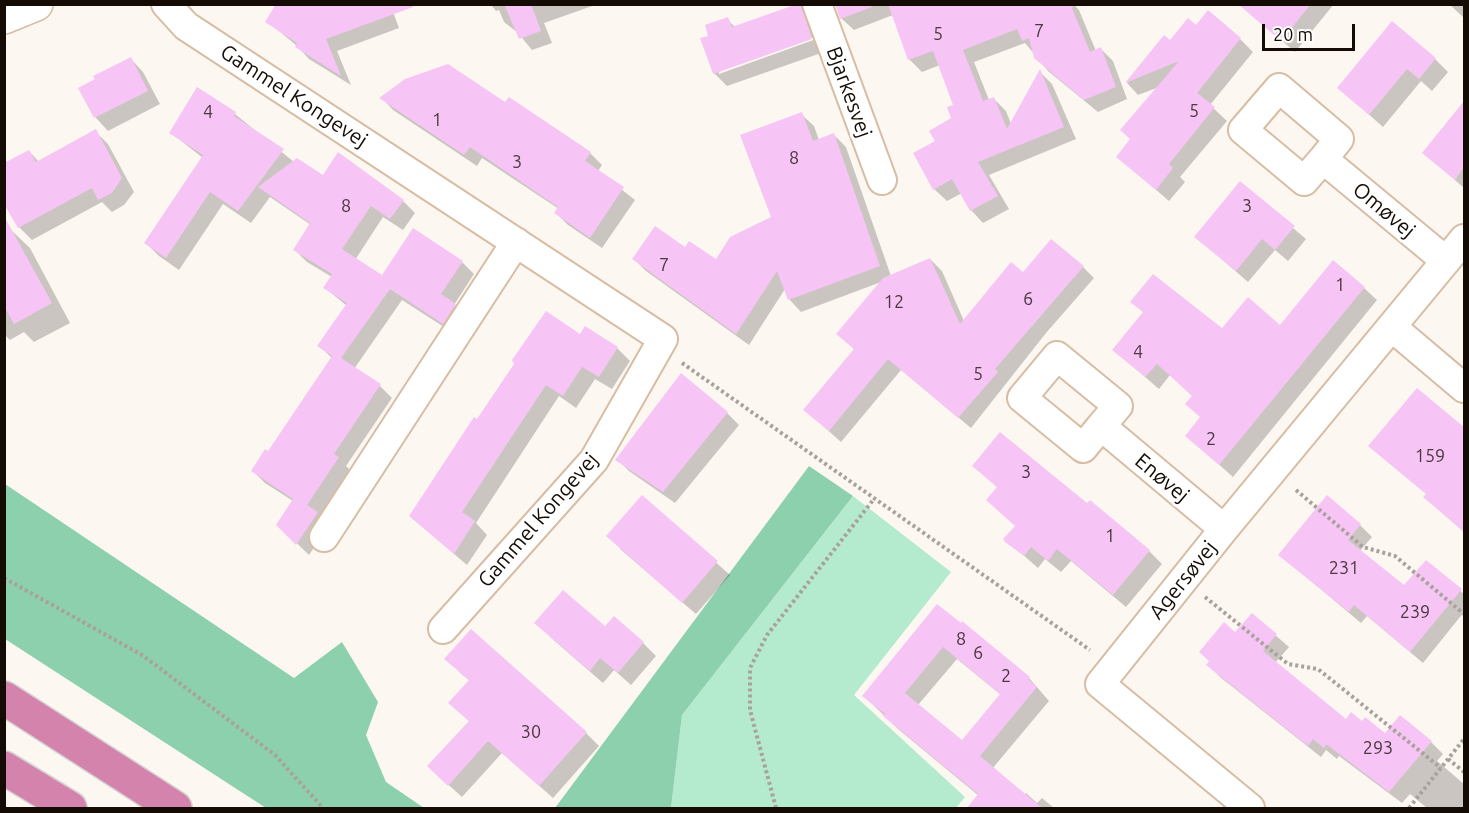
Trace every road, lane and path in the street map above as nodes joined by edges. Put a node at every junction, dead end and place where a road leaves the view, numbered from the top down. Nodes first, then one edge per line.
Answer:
1 (36, 4) edge
2 (166, 4) edge
3 (817, 4) edge
4 (4, 17) edge
5 (1323, 159) dead end
6 (882, 180) dead end
7 (1464, 239) edge
8 (516, 242) junction
9 (1446, 261) junction
10 (1393, 328) junction
11 (663, 339) junction
12 (1464, 388) edge
13 (1101, 426) dead end
14 (1273, 471) junction
15 (874, 499) junction
16 (1224, 529) junction
17 (324, 537) dead end
18 (4, 578) edge
19 (1184, 579) junction
20 (1464, 615) edge
21 (443, 628) dead end
22 (1113, 667) junction
23 (4, 698) edge
24 (1464, 739) edge
25 (1448, 759) junction
26 (4, 768) edge
27 (1441, 768) junction
28 (1464, 772) edge
29 (70, 808) edge
30 (175, 808) edge
31 (323, 808) edge
32 (776, 808) edge
33 (1250, 808) edge
34 (1409, 808) edge

1 - 4 street
2 - 8 street, Gammel Kongevej
3 - 6 street, Bjarkesvej
5 - 9 street, Omøvej
7 - 9 street, Agersøvej
8 - 11 street, Gammel Kongevej
8 - 17 street
9 - 10 street, Agersøvej
10 - 12 street
10 - 14 street, Agersøvej
11 - 15 path
11 - 21 street, Gammel Kongevej
13 - 16 street, Enøvej
14 - 16 street, Agersøvej
14 - 20 path
15 - 22 path
15 - 32 path
16 - 19 street, Agersøvej
18 - 31 path
19 - 22 street, Agersøvej
19 - 27 path
22 - 33 street, Agersøvej
23 - 30 highway
24 - 25 path
25 - 27 path
25 - 28 path
26 - 29 highway
27 - 34 path

